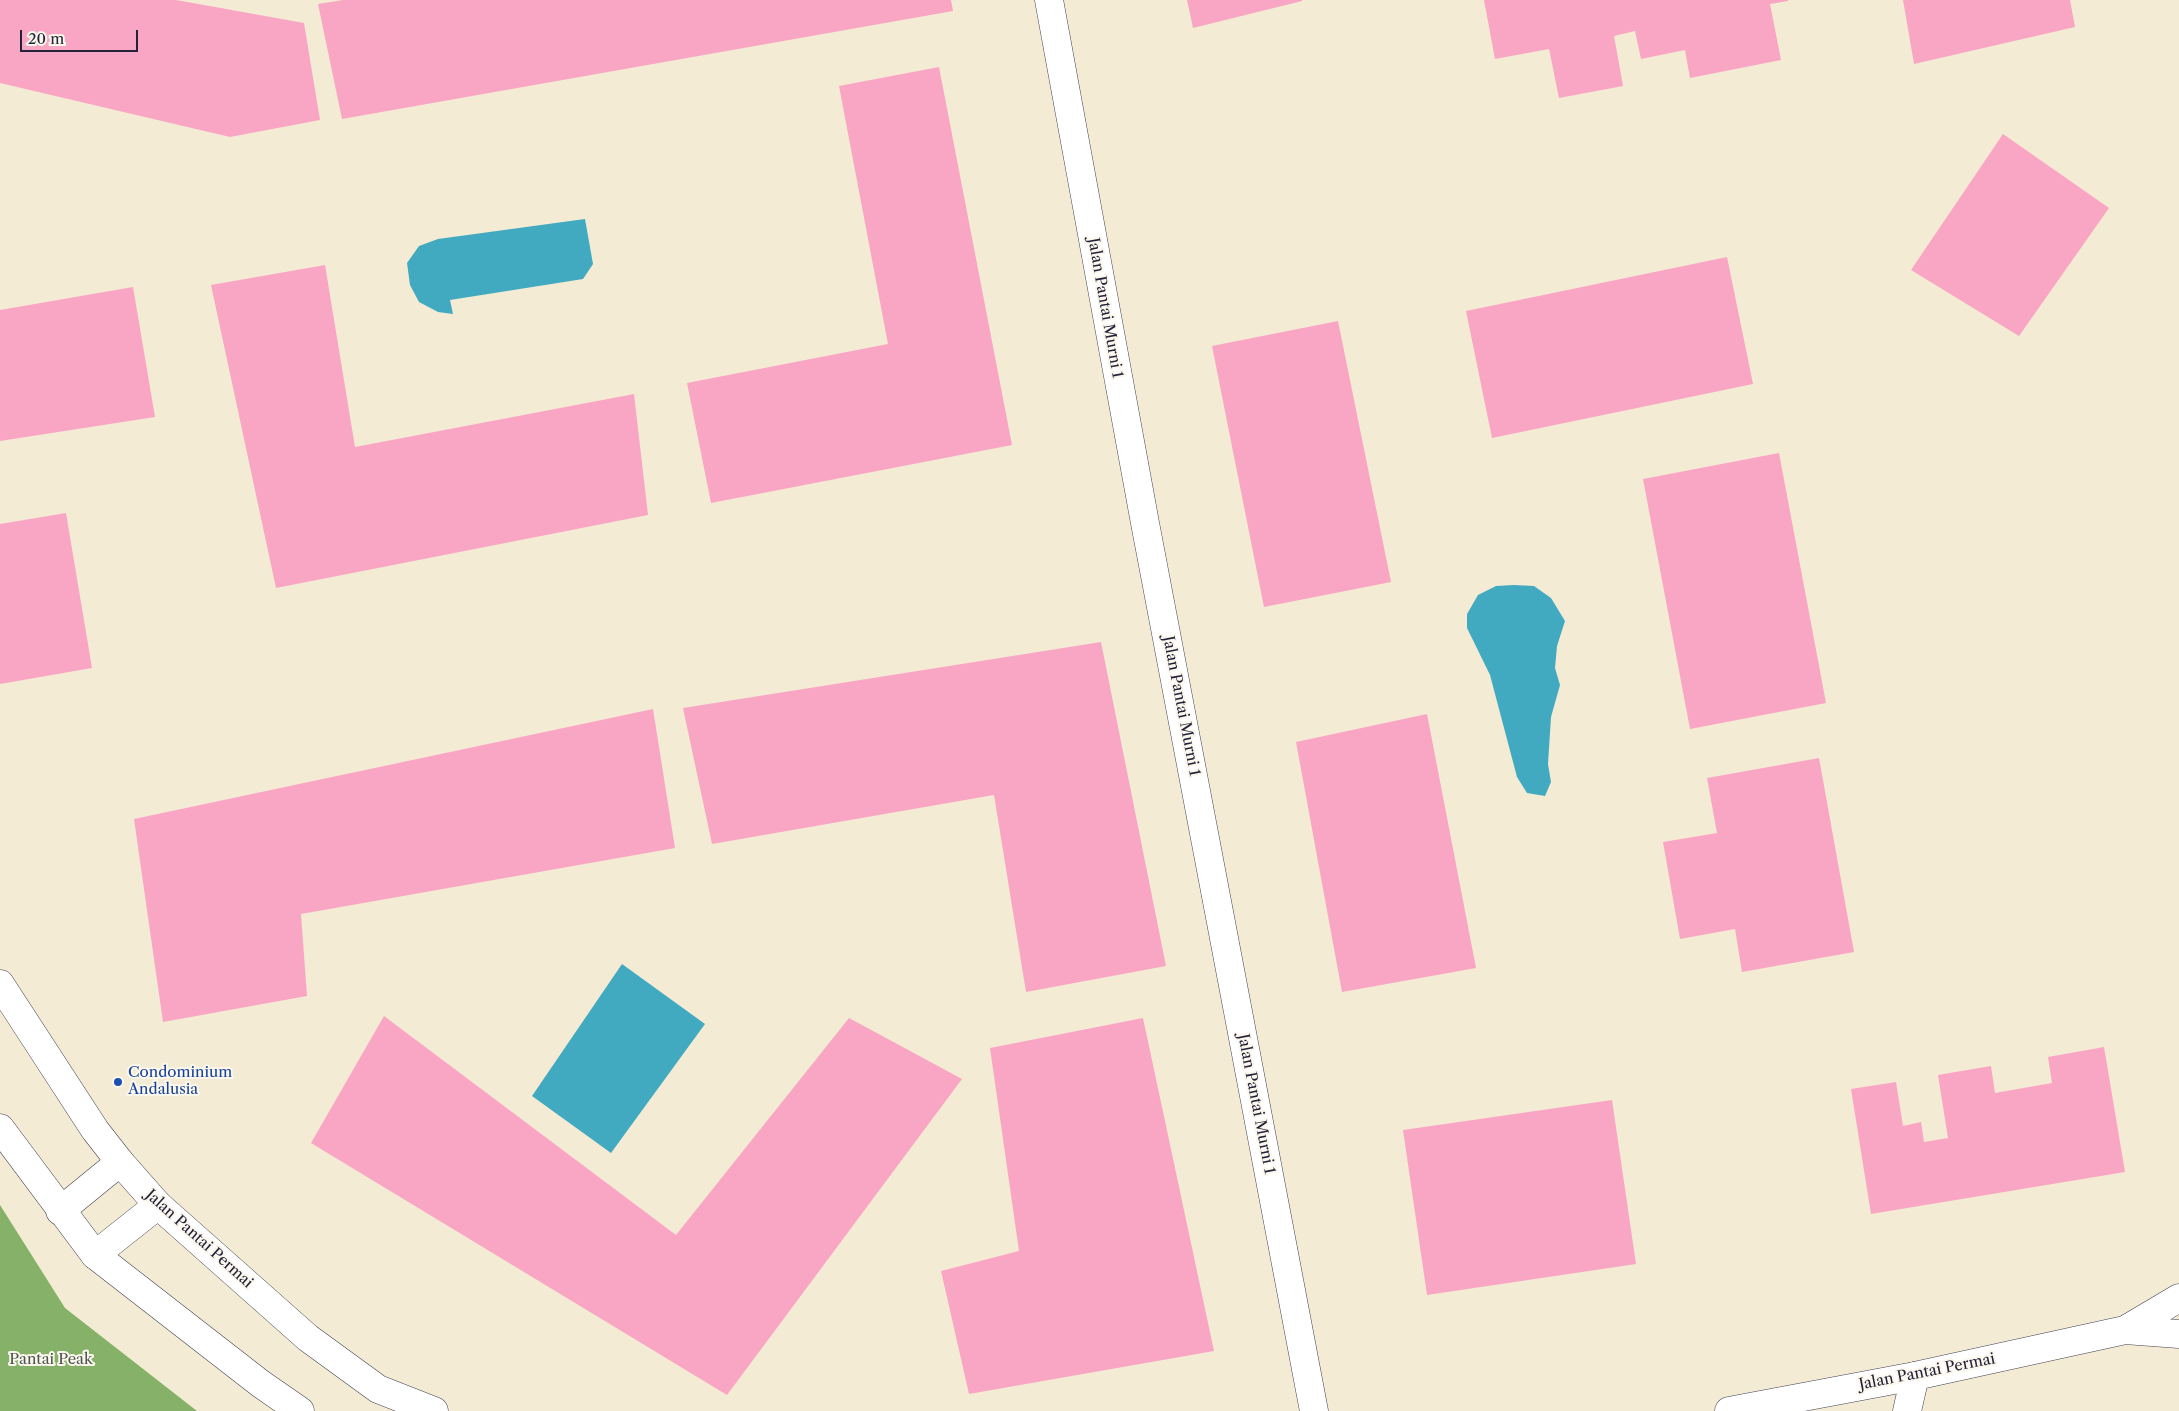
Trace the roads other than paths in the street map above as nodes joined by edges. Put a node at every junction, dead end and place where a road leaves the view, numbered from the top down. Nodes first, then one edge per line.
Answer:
1 (1049, 0) edge
2 (0, 984) edge
3 (0, 1128) edge
4 (120, 1162) junction
5 (158, 1205) junction
6 (60, 1211) junction
7 (95, 1256) junction
8 (2179, 1298) edge
9 (2125, 1330) junction
10 (2179, 1334) edge
11 (1915, 1376) junction
12 (300, 1411) edge
13 (434, 1411) edge
14 (1314, 1411) edge
15 (1729, 1411) edge
16 (1907, 1411) edge

1 - 14 main road, Jalan Pantai Murni 1
2 - 4 main road, Jalan Pantai Permai
3 - 6 main road
4 - 5 main road, Jalan Pantai Permai
4 - 6 main road
5 - 7 main road
5 - 13 main road, Jalan Pantai Permai
6 - 7 main road
7 - 12 main road
8 - 9 main road, Jalan Pantai Permai
9 - 10 main road, Jalan Pantai Permai
9 - 11 main road, Jalan Pantai Permai
11 - 15 main road, Jalan Pantai Permai
11 - 16 main road

